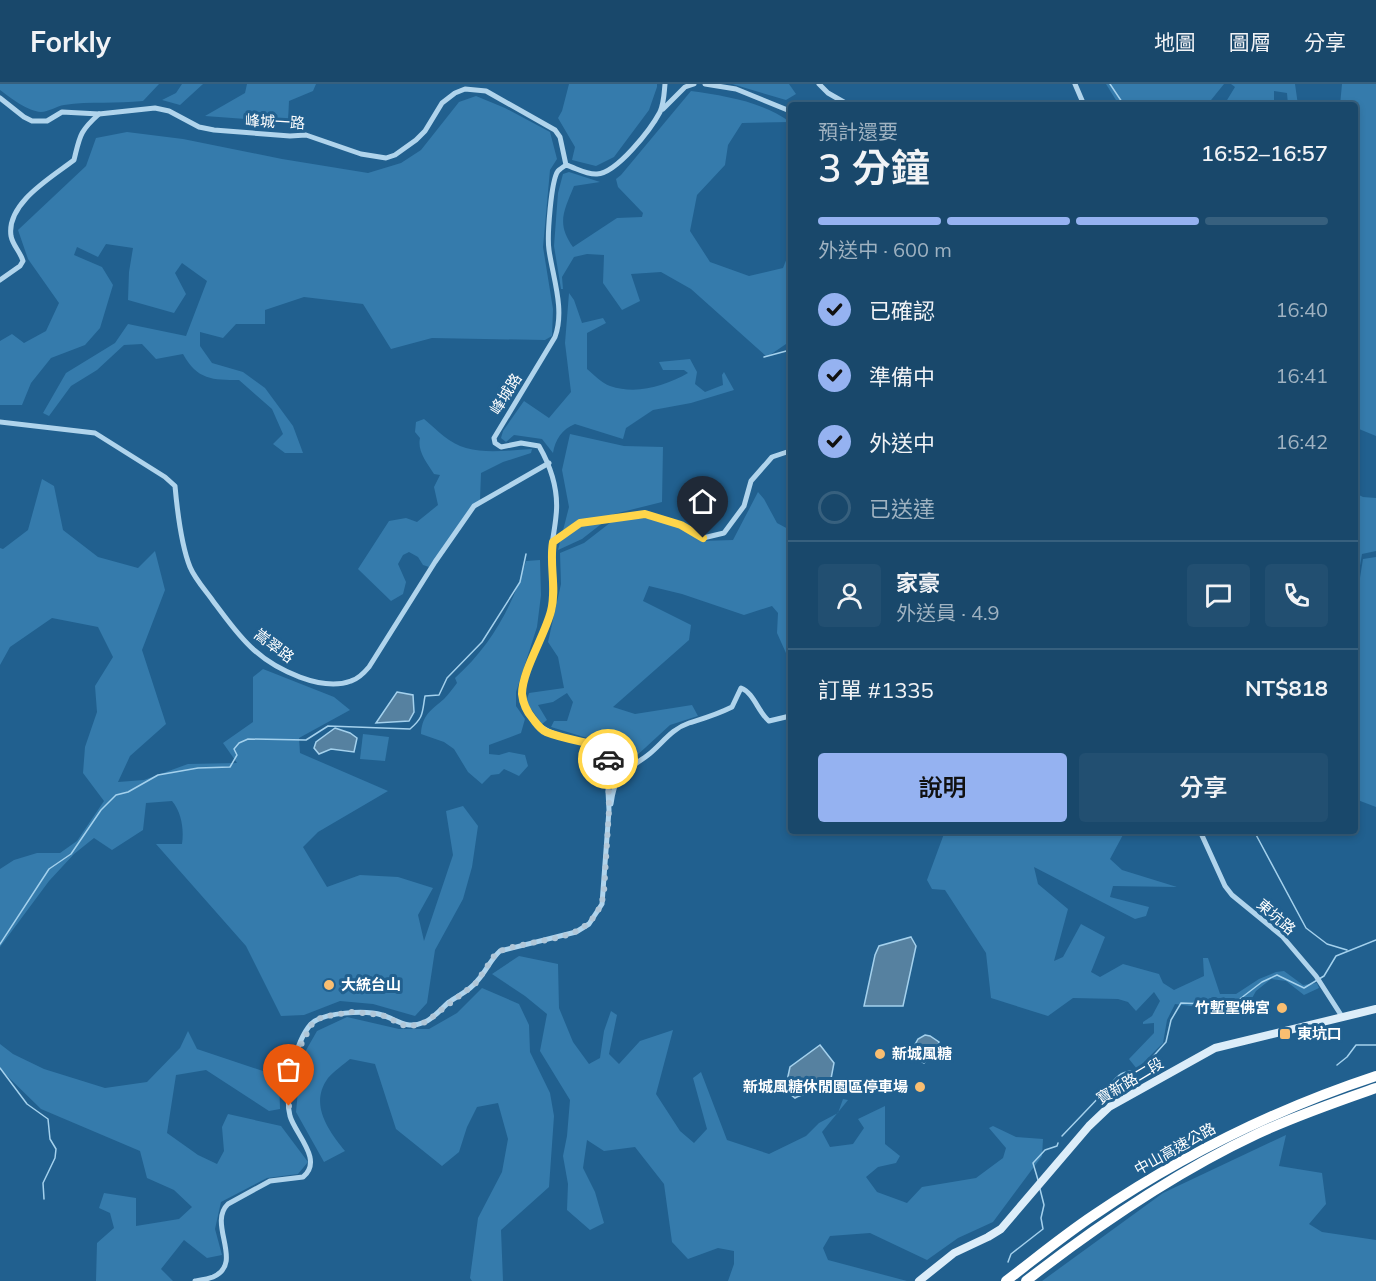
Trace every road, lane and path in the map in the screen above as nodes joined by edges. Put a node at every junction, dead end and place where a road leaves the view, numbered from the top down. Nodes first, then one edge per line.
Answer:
1 (665, 84) edge
2 (694, 84) edge
3 (705, 84) edge
4 (819, 84) edge
5 (1075, 84) edge
6 (0, 98) edge
7 (844, 102) edge
8 (1083, 102) edge
9 (788, 110) edge
10 (659, 113) junction
11 (99, 114) junction
12 (566, 165) junction
13 (0, 280) edge
14 (0, 422) edge
15 (788, 452) edge
16 (549, 463) junction
17 (553, 542) junction
18 (788, 716) edge
19 (609, 810) junction
20 (1201, 834) edge
21 (1376, 1009) edge
22 (1343, 1018) junction
23 (1376, 1076) edge
24 (1376, 1088) edge
25 (195, 1281) edge
26 (919, 1281) edge
27 (1006, 1281) edge
28 (1026, 1281) edge

1 - 10 street
2 - 10 street
3 - 9 street
4 - 7 street
5 - 8 street
6 - 11 street, 峰城一路
10 - 12 street
11 - 12 street, 峰城一路
11 - 13 street
12 - 16 street, 峰城路
14 - 16 street, 嵩翠路
15 - 17 street
16 - 17 street
17 - 19 street
18 - 19 street
19 - 25 street
20 - 22 street, 東坑路
21 - 22 street, 寶新路二段
22 - 26 street, 寶新路二段
23 - 27 highway, 中山高速公路
24 - 28 highway, 中山高速公路

